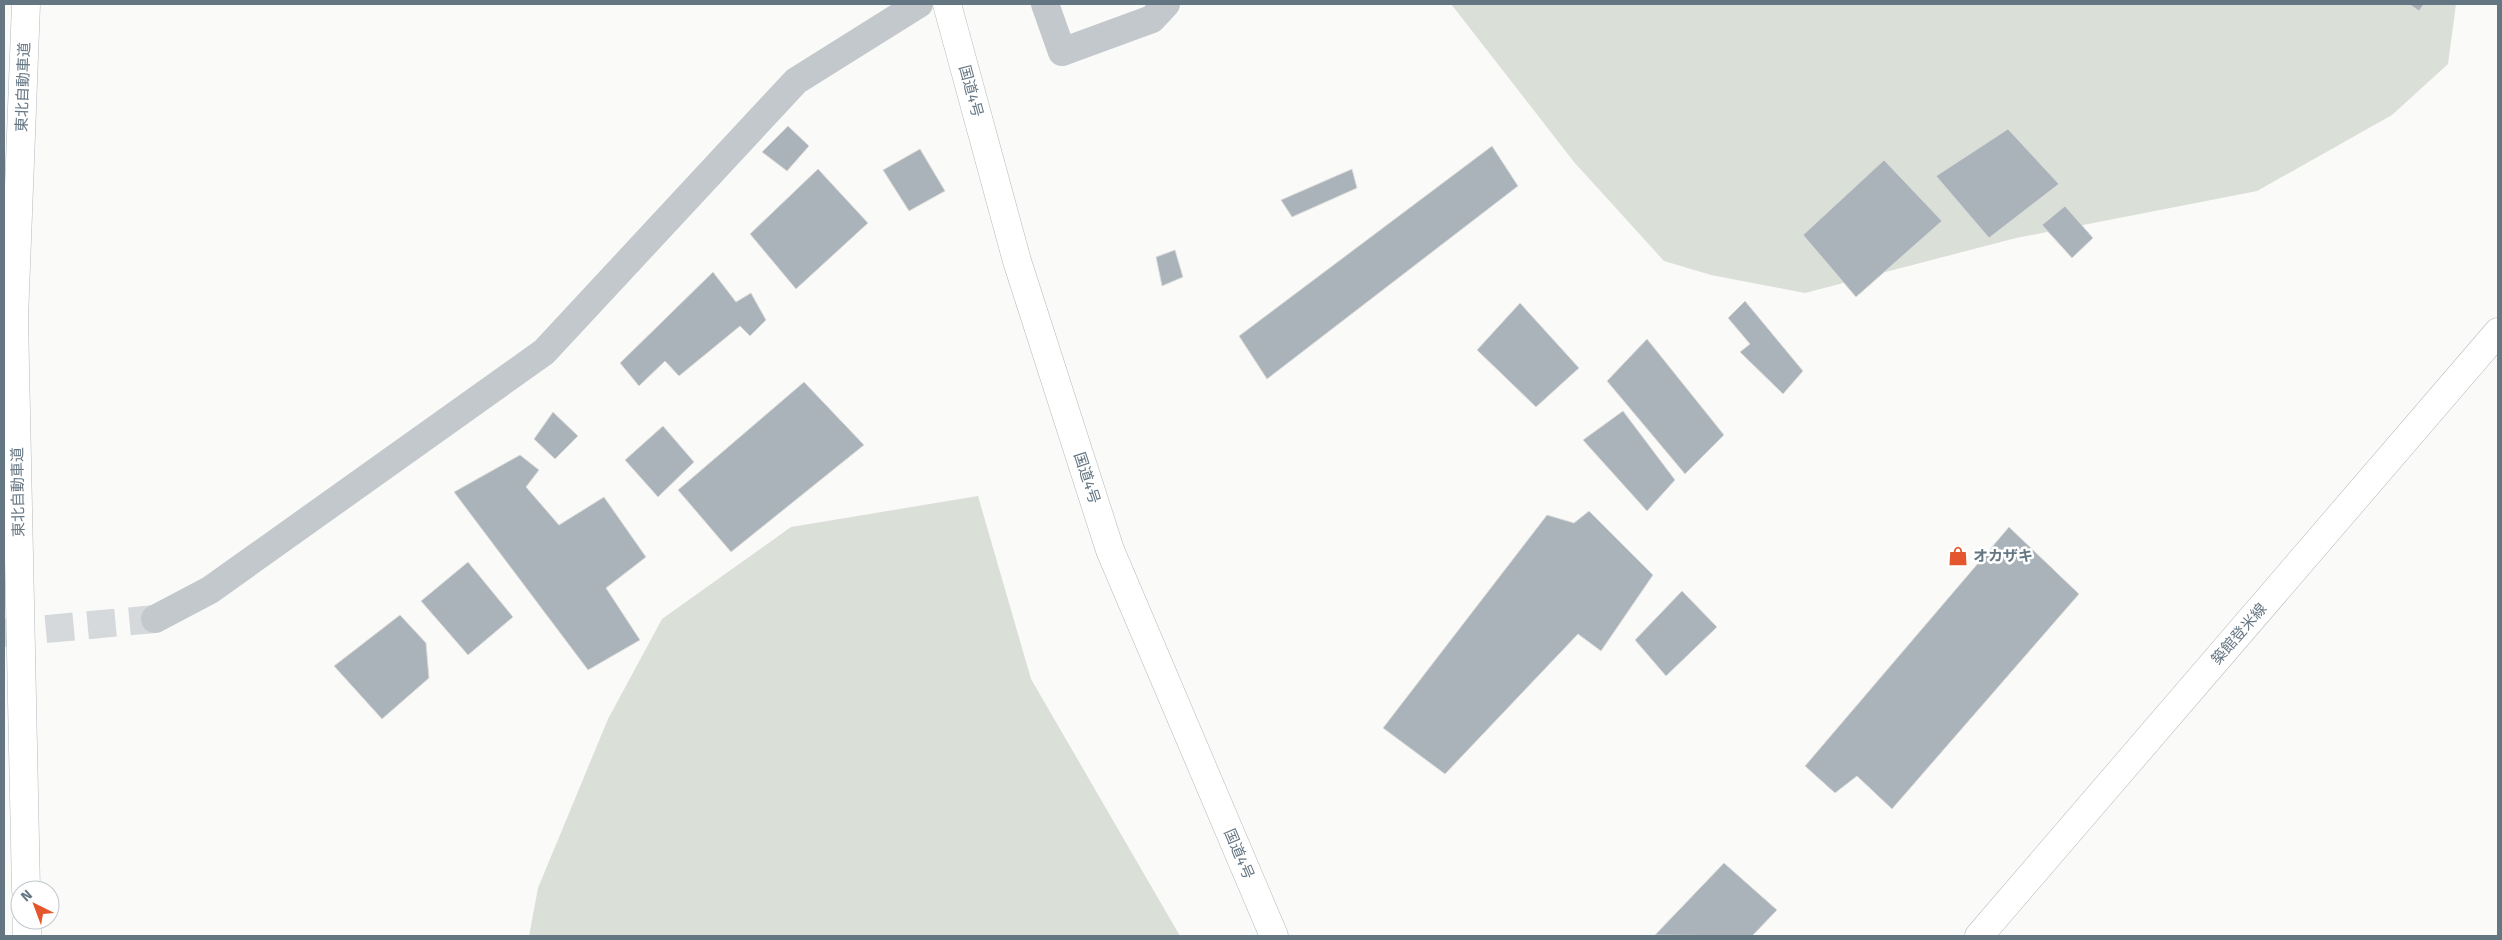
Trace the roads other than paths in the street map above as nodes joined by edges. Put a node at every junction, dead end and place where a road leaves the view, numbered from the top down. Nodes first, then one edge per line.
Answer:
1 (26, 4) edge
2 (919, 4) edge
3 (947, 4) edge
4 (1045, 4) edge
5 (1166, 4) edge
6 (2498, 332) edge
7 (155, 619) tunnel mouth
8 (26, 880) edge
9 (1274, 936) edge
10 (1980, 936) edge

1 - 8 main road, 東北自動車道
2 - 7 street
3 - 9 main road, 国道4号
4 - 5 street
6 - 10 main road, 築館登米線

